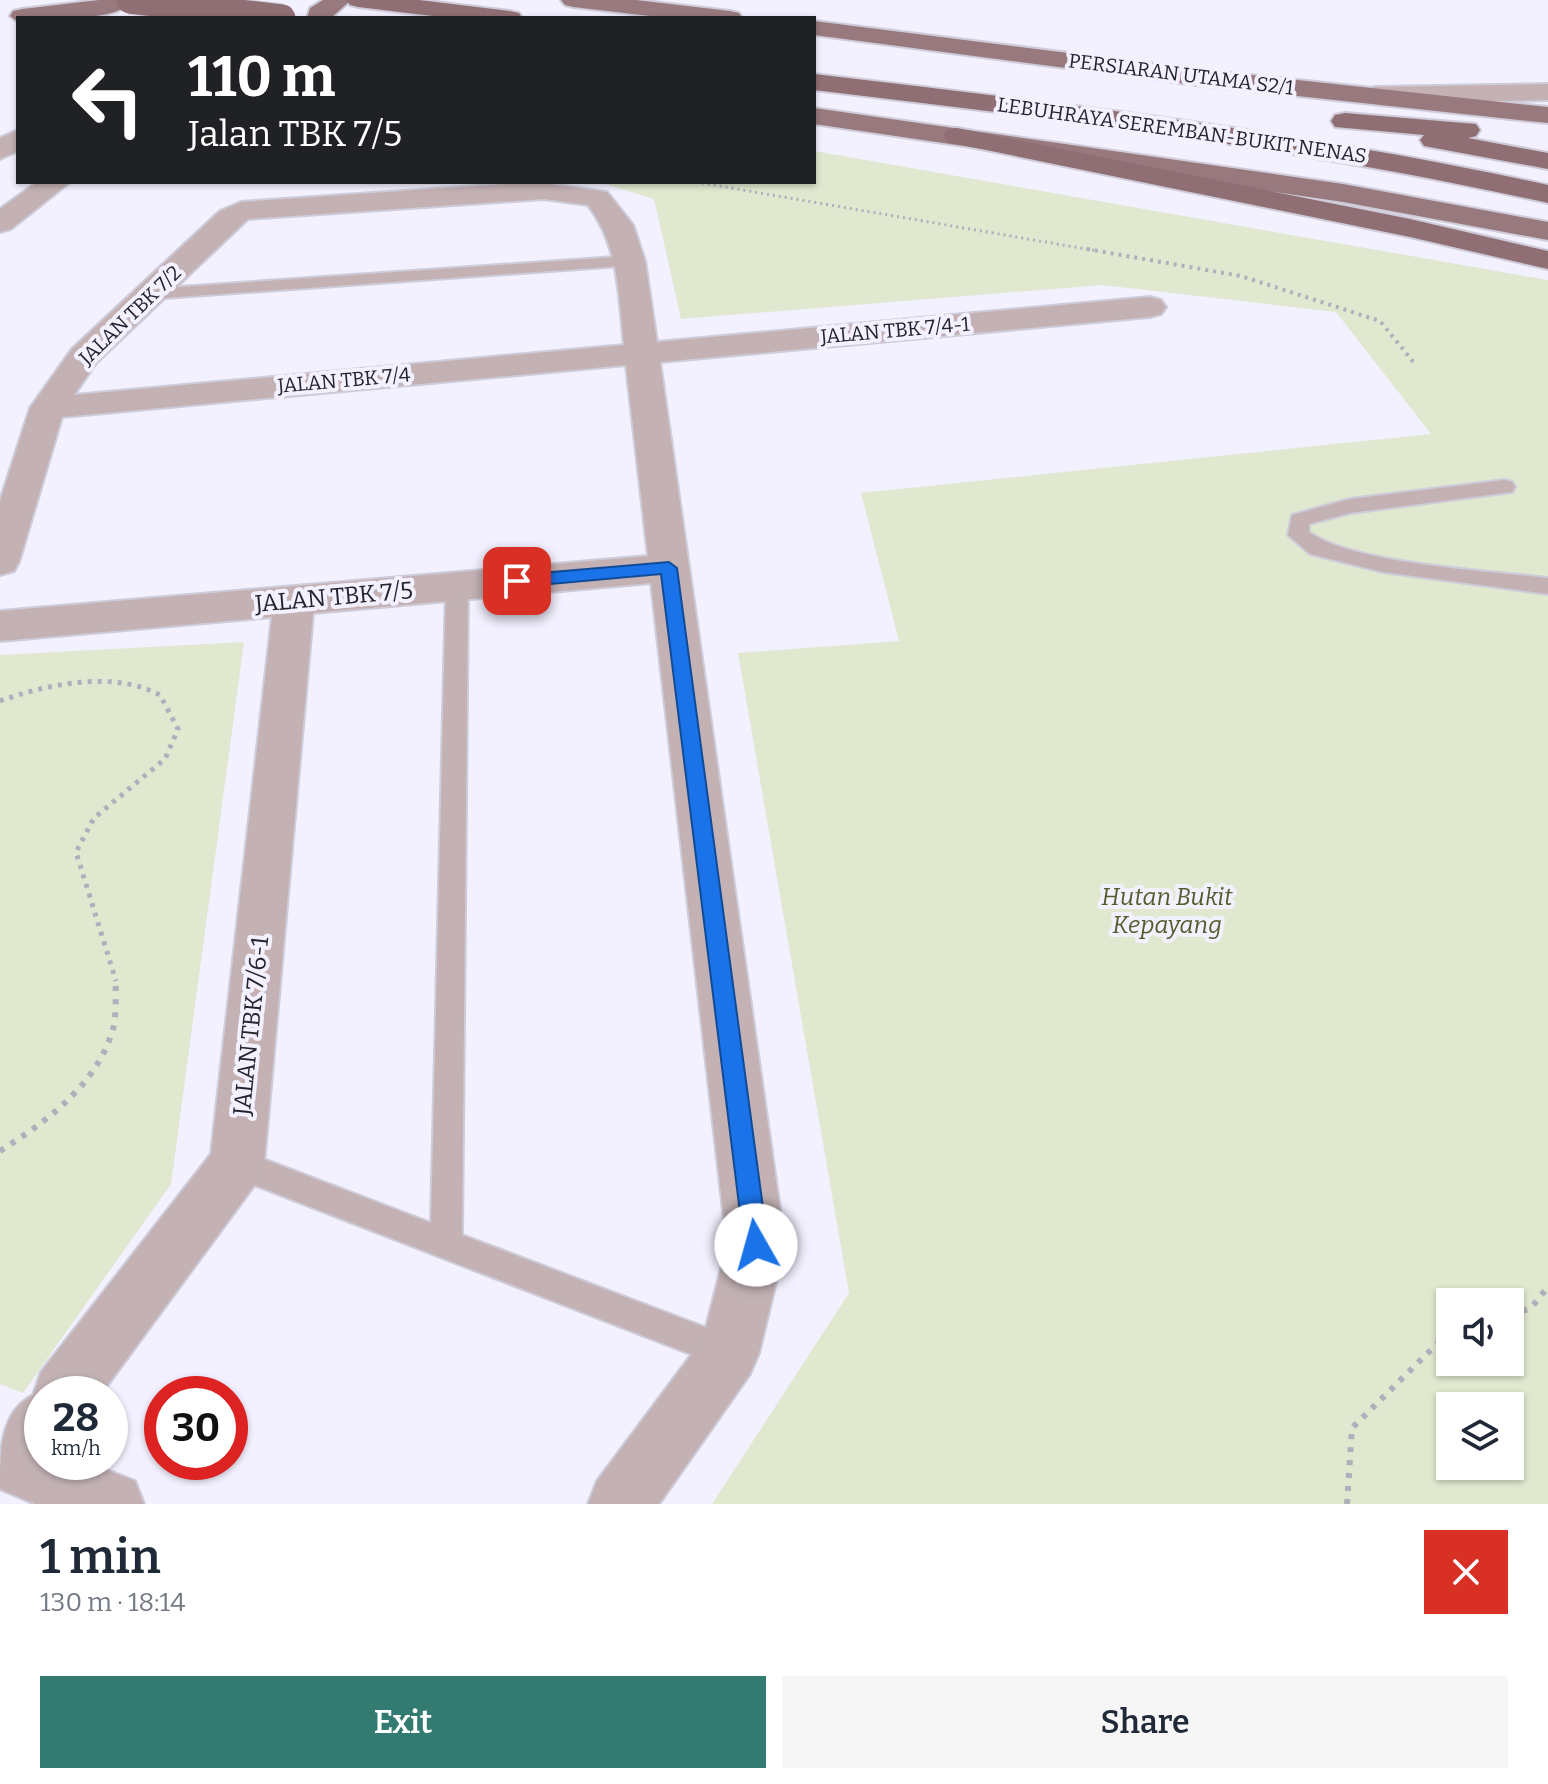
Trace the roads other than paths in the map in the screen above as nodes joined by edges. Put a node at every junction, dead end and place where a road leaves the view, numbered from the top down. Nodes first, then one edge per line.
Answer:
1 (122, 0) edge
2 (130, 0) edge
3 (339, 0) edge
4 (573, 0) edge
5 (368, 1) edge
6 (22, 16) edge
7 (265, 16) edge
8 (319, 16) edge
9 (493, 16) edge
10 (713, 16) edge
11 (816, 28) edge
12 (851, 58) dead end
13 (816, 82) edge
14 (1548, 92) edge
15 (1375, 95) junction
16 (1267, 111) dead end
17 (1548, 115) edge
18 (816, 116) edge
19 (1314, 117) dead end
20 (1345, 121) junction
21 (957, 136) junction
22 (1548, 136) edge
23 (1548, 161) edge
24 (53, 184) edge
25 (1548, 194) edge
26 (0, 223) edge
27 (1548, 231) edge
28 (1548, 260) edge
29 (630, 261) junction
30 (150, 294) junction
31 (1150, 307) dead end
32 (640, 353) junction
33 (47, 408) junction
34 (1505, 487) dead end
35 (0, 562) edge
36 (669, 568) junction
37 (457, 586) junction
38 (1548, 586) edge
39 (294, 600) junction
40 (0, 626) edge
41 (237, 1164) junction
42 (446, 1244) junction
43 (729, 1353) junction
44 (77, 1376) edge
45 (18, 1447) edge
46 (112, 1504) edge
47 (620, 1504) edge

1 - 6 main road
2 - 7 highway, bridge
3 - 8 main road
4 - 10 main road
5 - 9 highway
11 - 15 main road, PERSIARAN UTAMA S2/1
12 - 16 highway, LEBUHRAYA SEREMBAN-BUKIT NENAS
13 - 25 highway, LEBUHRAYA SEREMBAN-BUKIT NENAS
14 - 15 street
15 - 17 main road, PERSIARAN UTAMA S2/1
18 - 21 main road
19 - 20 highway, LEBUHRAYA SEREMBAN-BUKIT NENAS
20 - 22 highway
20 - 23 highway, LEBUHRAYA SEREMBAN-BUKIT NENAS
21 - 27 main road
21 - 28 highway
24 - 26 street
29 - 30 lane
29 - 30 street, JALAN TBK 7/2
29 - 32 street
30 - 33 street, JALAN TBK 7/2
31 - 32 street, JALAN TBK 7/4-1
32 - 33 street, JALAN TBK 7/4
32 - 36 street
33 - 35 street, JALAN TBK 7/2
34 - 38 lane
36 - 37 street, JALAN TBK 7/5
36 - 43 street
37 - 39 street, JALAN TBK 7/5
37 - 42 lane
39 - 40 street, JALAN TBK 7/5
39 - 41 street, JALAN TBK 7/6-1
41 - 42 lane
41 - 44 street
42 - 43 lane
43 - 47 street
45 - 46 street

